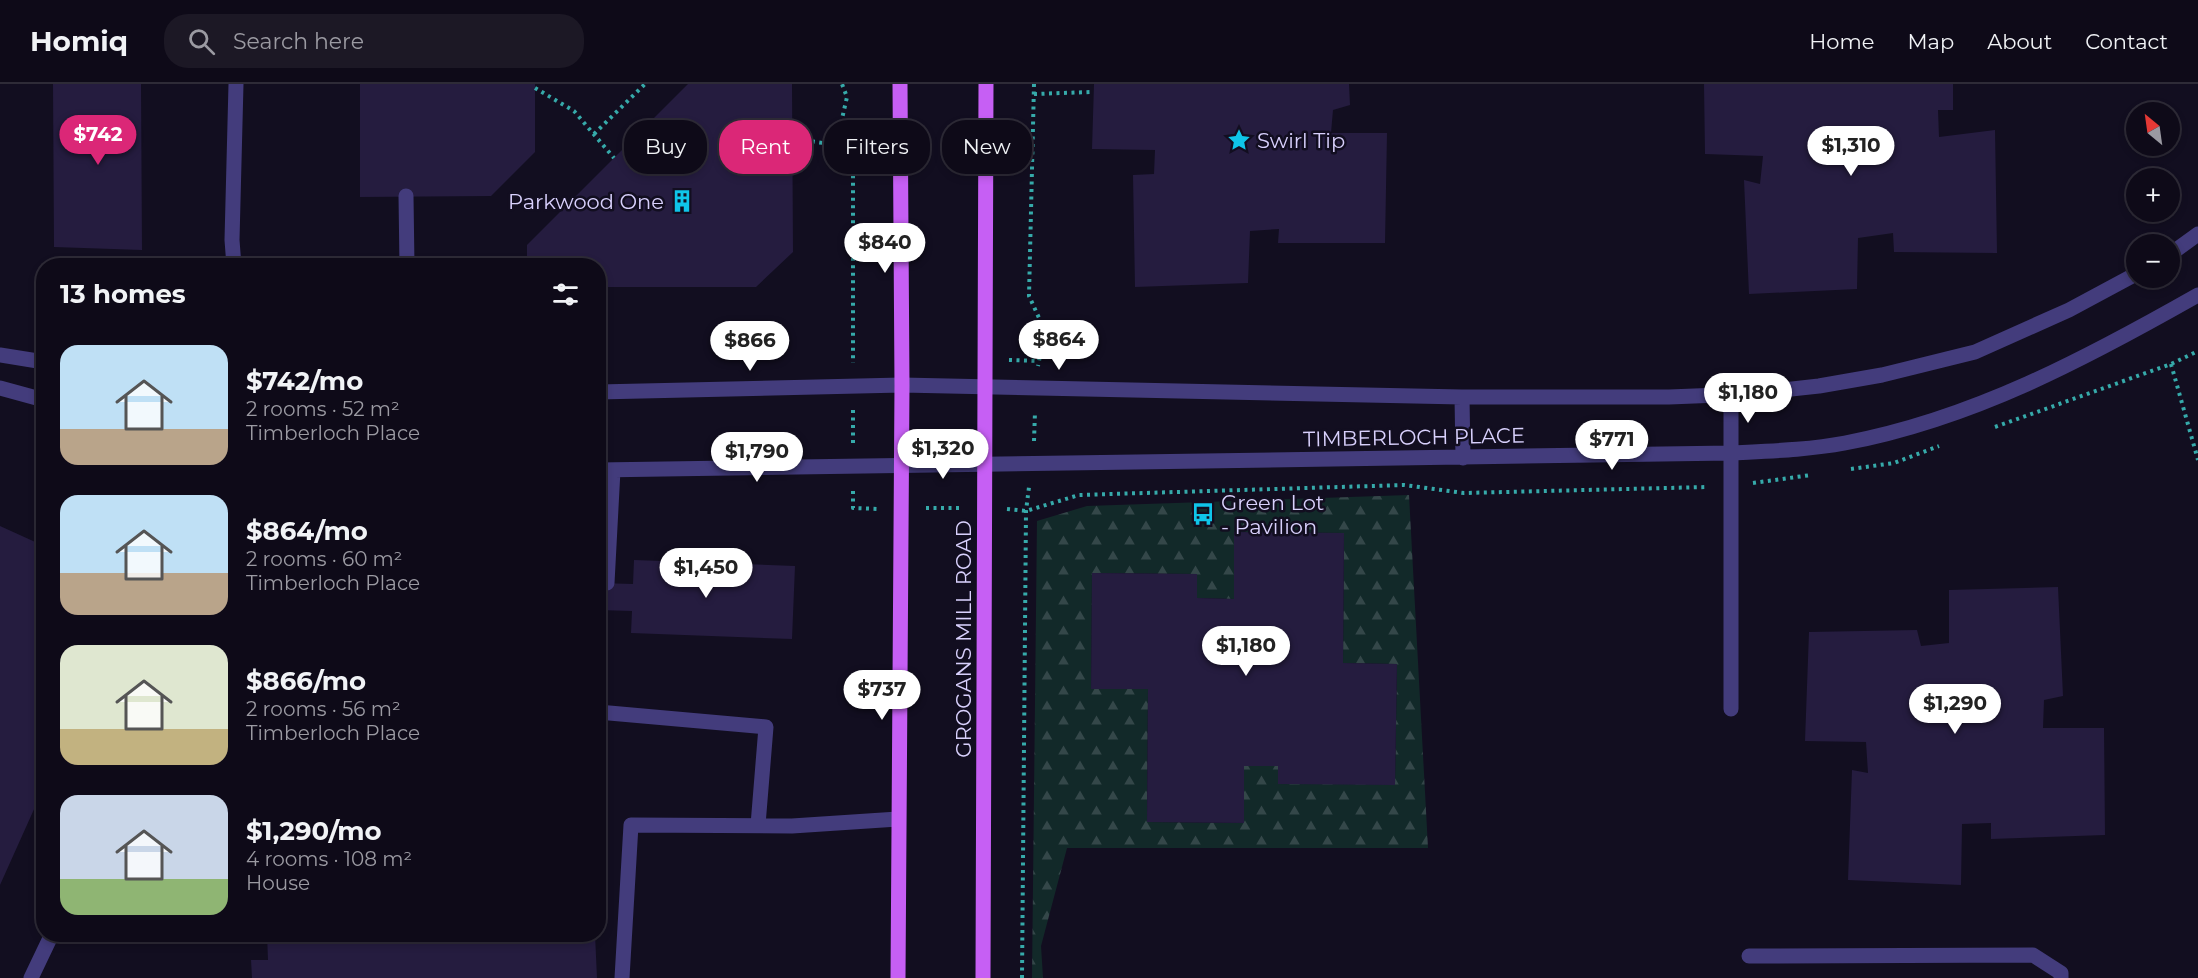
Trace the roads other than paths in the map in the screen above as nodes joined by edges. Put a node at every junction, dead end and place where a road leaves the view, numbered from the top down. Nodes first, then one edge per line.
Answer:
1 (236, 84) edge
2 (900, 84) edge
3 (986, 84) edge
4 (406, 196) dead end
5 (2198, 234) edge
6 (2180, 247) edge
7 (233, 258) edge
8 (407, 258) edge
9 (2126, 279) edge
10 (2198, 295) edge
11 (0, 355) edge
12 (36, 361) edge
13 (902, 385) junction
14 (986, 386) junction
15 (0, 388) edge
16 (606, 392) edge
17 (1731, 395) junction
18 (36, 398) edge
19 (1462, 398) junction
20 (1731, 453) junction
21 (1463, 458) junction
22 (984, 463) junction
23 (900, 464) junction
24 (606, 470) edge
25 (607, 583) dead end
26 (1731, 709) dead end
27 (606, 713) edge
28 (898, 819) junction
29 (758, 825) junction
30 (48, 942) edge
31 (1749, 956) dead end
32 (31, 978) edge
33 (622, 978) edge
34 (898, 978) edge
35 (983, 978) edge
36 (2061, 978) edge

1 - 7 street
2 - 13 main road
3 - 14 main road, GROGANS MILL ROAD
4 - 8 street
5 - 6 street
9 - 17 street, TIMBERLOCH PLACE
10 - 20 street, TIMBERLOCH PLACE
11 - 12 street
13 - 14 street, TIMBERLOCH PLACE
13 - 16 street, TIMBERLOCH PLACE
13 - 23 main road
14 - 19 street, TIMBERLOCH PLACE
14 - 22 main road, GROGANS MILL ROAD
15 - 18 street
17 - 19 street, TIMBERLOCH PLACE
17 - 20 street
19 - 21 street
20 - 21 street, TIMBERLOCH PLACE
20 - 26 street
21 - 22 street, TIMBERLOCH PLACE
22 - 23 street, TIMBERLOCH PLACE
22 - 35 main road, GROGANS MILL ROAD
23 - 24 street, TIMBERLOCH PLACE
23 - 28 main road
24 - 25 street
27 - 29 street
28 - 29 street
28 - 34 main road
29 - 33 street
30 - 32 street
31 - 36 street

